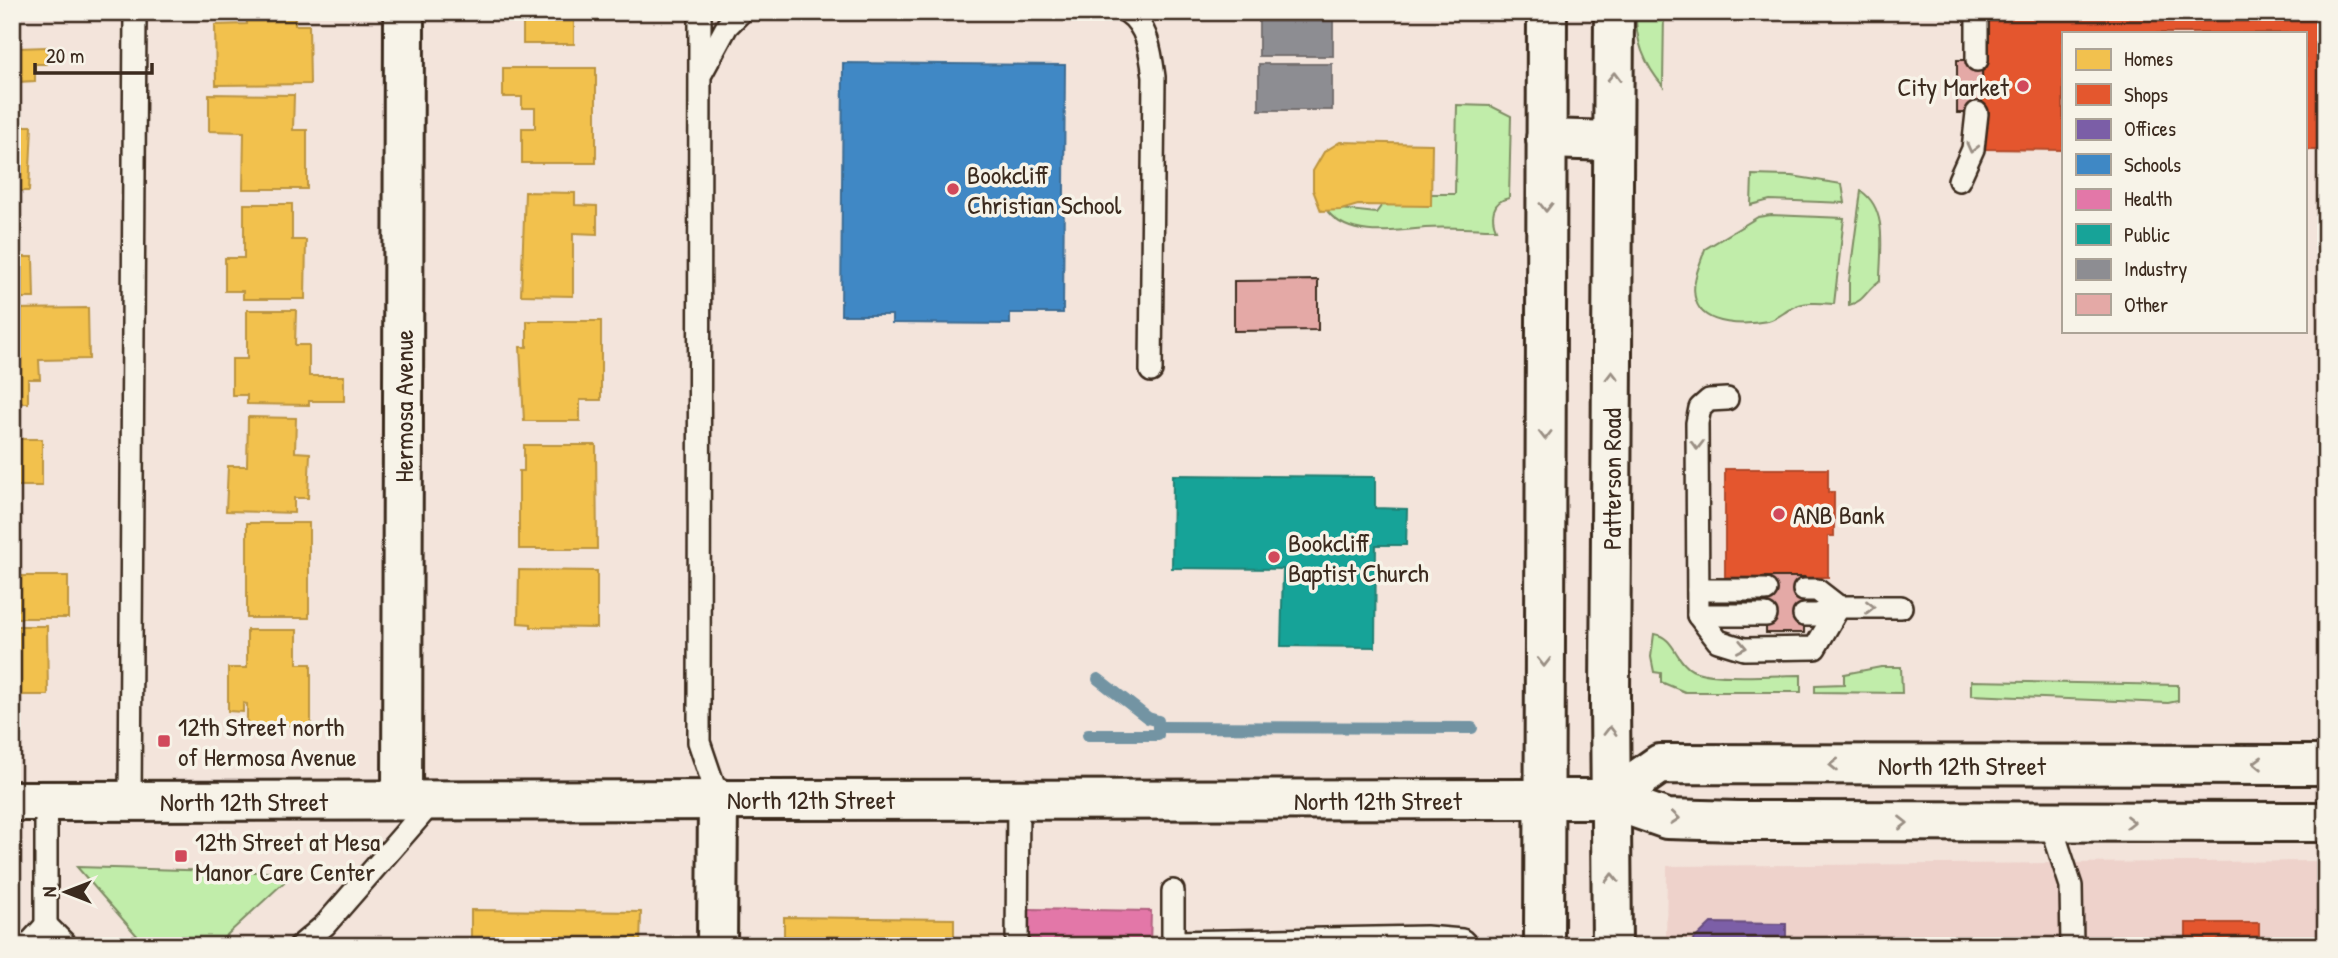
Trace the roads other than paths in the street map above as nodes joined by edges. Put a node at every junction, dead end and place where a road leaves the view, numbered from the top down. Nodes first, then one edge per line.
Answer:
1 (135, 12) edge
2 (404, 12) edge
3 (700, 12) edge
4 (741, 12) edge
5 (1127, 12) edge
6 (1547, 12) edge
7 (1614, 12) edge
8 (1977, 12) edge
9 (1977, 60) dead end
10 (700, 77) junction
11 (1977, 113) dead end
12 (1546, 139) junction
13 (1613, 141) junction
14 (1959, 180) dead end
15 (1151, 371) dead end
16 (1727, 399) dead end
17 (1698, 590) junction
18 (1766, 590) dead end
19 (1804, 590) dead end
20 (1839, 607) junction
21 (1902, 607) dead end
22 (1698, 615) junction
23 (1766, 615) dead end
24 (1804, 615) dead end
25 (2048, 764) junction
26 (2326, 765) edge
27 (718, 799) junction
28 (1018, 799) junction
29 (1610, 799) junction
30 (418, 800) junction
31 (1544, 800) junction
32 (29, 801) edge
33 (130, 801) junction
34 (2050, 822) junction
35 (2326, 822) edge
36 (1173, 891) dead end
37 (46, 925) junction
38 (27, 946) edge
39 (67, 946) edge
40 (300, 946) edge
41 (718, 946) edge
42 (1017, 946) edge
43 (1468, 946) edge
44 (1544, 946) edge
45 (1612, 946) edge
46 (2072, 946) edge

1 - 33 lane
2 - 30 main road, Hermosa Avenue
3 - 10 lane
4 - 10 lane
5 - 15 lane
6 - 12 main road
13 -> 7 main road, Patterson Road
8 - 9 lane
10 - 27 lane
11 -> 14 lane
12 - 13 main road
12 -> 31 main road
29 -> 13 main road, Patterson Road
16 -> 17 lane
17 - 18 lane
17 - 22 lane
19 - 20 lane
20 -> 21 lane
22 -> 20 lane
20 - 24 lane
22 - 23 lane
26 -> 25 main road, North 12th Street
25 -> 29 main road, North 12th Street
25 - 34 main road
27 - 28 main road, North 12th Street
27 - 30 main road, North 12th Street
27 - 41 main road
28 - 31 main road, North 12th Street
28 - 42 lane
29 - 31 main road, North 12th Street
29 -> 34 main road, North 12th Street
45 -> 29 main road, Patterson Road
30 - 33 main road, North 12th Street
30 - 40 lane
31 - 44 main road
32 - 33 main road, North 12th Street
32 - 37 lane
34 -> 35 main road, North 12th Street
34 - 46 lane
36 - 43 lane
37 - 38 lane
37 - 39 lane

